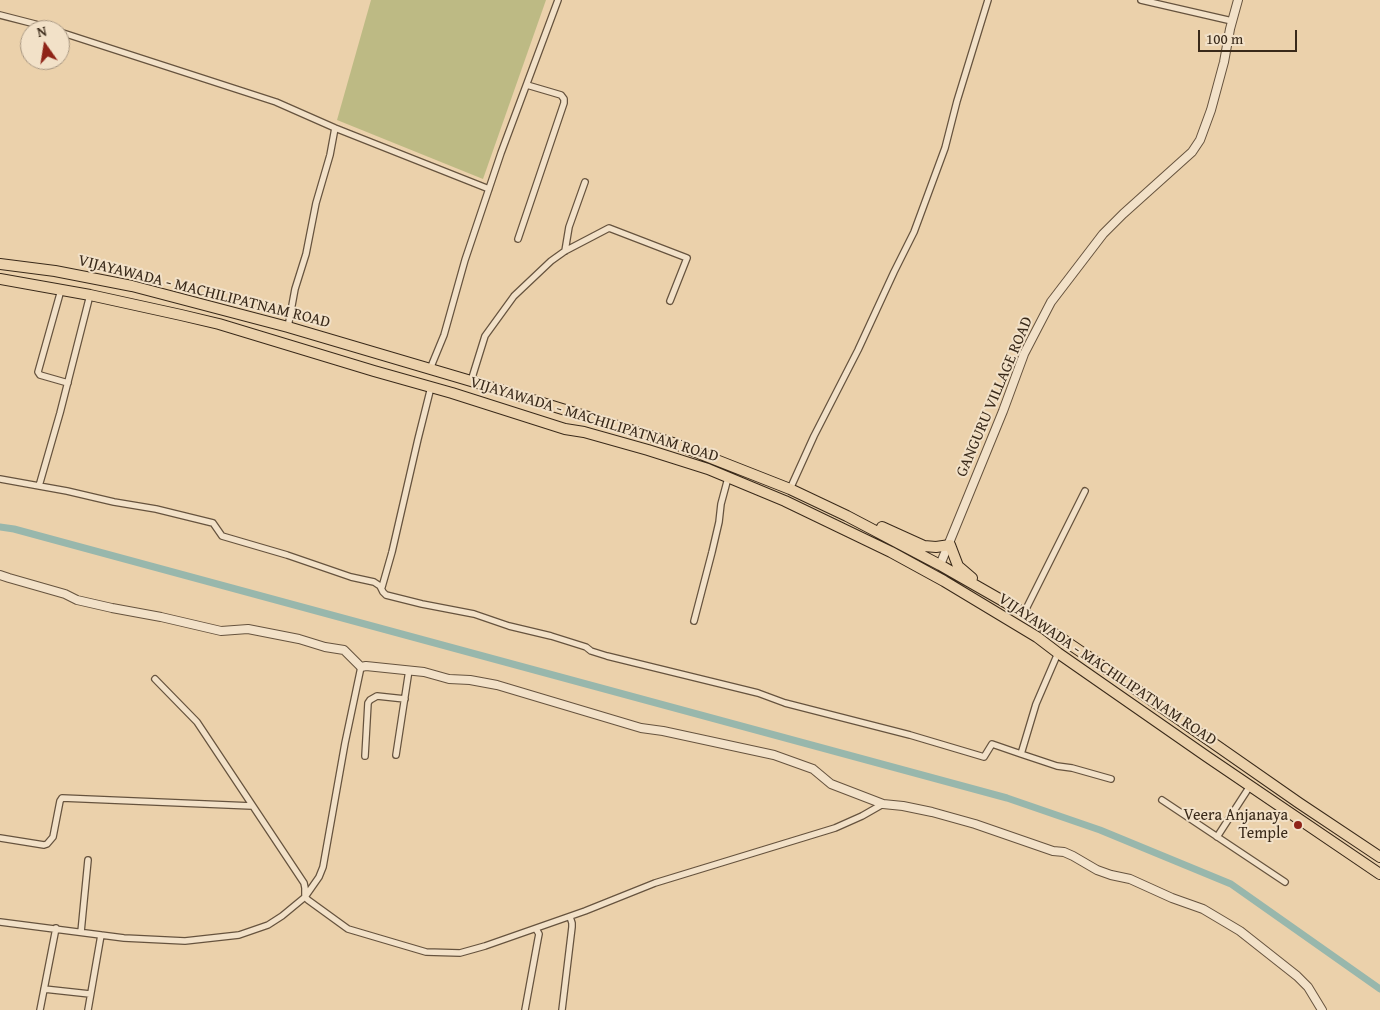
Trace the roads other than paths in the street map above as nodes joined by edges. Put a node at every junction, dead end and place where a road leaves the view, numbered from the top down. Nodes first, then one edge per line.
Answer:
1 (558, 0) edge
2 (988, 0) edge
3 (1141, 0) edge
4 (1238, 0) edge
5 (0, 16) edge
6 (1232, 20) junction
7 (20, 21) edge
8 (70, 35) edge
9 (527, 85) junction
10 (335, 128) junction
11 (585, 182) dead end
12 (489, 189) junction
13 (518, 239) dead end
14 (565, 251) junction
15 (0, 264) edge
16 (0, 279) edge
17 (61, 290) junction
18 (90, 295) junction
19 (670, 301) dead end
20 (288, 327) junction
21 (430, 369) junction
22 (471, 381) junction
23 (68, 383) junction
24 (432, 387) junction
25 (728, 478) junction
26 (0, 480) edge
27 (40, 486) junction
28 (790, 488) junction
29 (1085, 491) dead end
30 (847, 516) junction
31 (950, 545) junction
32 (940, 565) junction
33 (0, 574) edge
34 (382, 588) junction
35 (1011, 606) junction
36 (1024, 613) junction
37 (694, 621) dead end
38 (1027, 631) junction
39 (1058, 653) junction
40 (361, 667) junction
41 (409, 670) junction
42 (155, 679) dead end
43 (405, 699) junction
44 (1021, 754) junction
45 (396, 755) dead end
46 (364, 756) dead end
47 (1111, 779) dead end
48 (1250, 786) junction
49 (1162, 800) dead end
50 (883, 804) junction
51 (252, 806) junction
52 (1217, 837) junction
53 (0, 838) edge
54 (1380, 857) edge
55 (88, 860) dead end
56 (1380, 874) edge
57 (1285, 882) dead end
58 (305, 897) junction
59 (570, 916) junction
60 (0, 922) edge
61 (56, 928) junction
62 (536, 929) junction
63 (81, 932) junction
64 (101, 935) junction
65 (44, 989) junction
66 (90, 994) junction
67 (40, 1010) edge
68 (88, 1010) edge
69 (525, 1010) edge
70 (562, 1010) edge
71 (1322, 1010) edge

1 - 9 street
2 - 28 street
3 - 6 street
4 - 6 street, GANGURU VILLAGE ROAD
5 - 7 street
6 - 31 street, GANGURU VILLAGE ROAD
8 - 10 street
9 - 12 street
9 - 13 street
10 - 12 street
10 - 20 street
11 - 14 street
12 - 21 street
14 - 19 street
14 - 22 street
15 - 20 highway, VIJAYAWADA - MACHILIPATNAM ROAD
16 - 17 highway, VIJAYAWADA - MACHILIPATNAM ROAD
17 - 18 highway, VIJAYAWADA - MACHILIPATNAM ROAD
17 - 23 street
18 - 23 street
18 - 24 highway, VIJAYAWADA - MACHILIPATNAM ROAD
20 - 21 highway, VIJAYAWADA - MACHILIPATNAM ROAD
21 - 22 highway, VIJAYAWADA - MACHILIPATNAM ROAD
22 - 28 highway, VIJAYAWADA - MACHILIPATNAM ROAD
23 - 27 street
24 - 25 highway, VIJAYAWADA - MACHILIPATNAM ROAD
24 - 34 street
25 - 37 street
25 - 38 highway, VIJAYAWADA - MACHILIPATNAM ROAD
26 - 27 street
27 - 34 street
28 - 30 highway, VIJAYAWADA - MACHILIPATNAM ROAD
29 - 36 street
30 - 31 highway
30 - 32 highway, VIJAYAWADA - MACHILIPATNAM ROAD
31 - 32 street, GANGURU VILLAGE ROAD
31 - 35 highway
32 - 35 highway, VIJAYAWADA - MACHILIPATNAM ROAD
32 - 38 highway
33 - 40 street
34 - 44 street
35 - 36 highway, VIJAYAWADA - MACHILIPATNAM ROAD
36 - 54 highway, VIJAYAWADA - MACHILIPATNAM ROAD
38 - 39 highway, VIJAYAWADA - MACHILIPATNAM ROAD
39 - 44 street
39 - 48 highway, VIJAYAWADA - MACHILIPATNAM ROAD
40 - 41 street
40 - 58 street
41 - 43 street
41 - 50 street
42 - 51 street
43 - 45 street
43 - 46 street
44 - 47 street
48 - 52 street
48 - 56 highway, VIJAYAWADA - MACHILIPATNAM ROAD
49 - 52 street
50 - 59 street
50 - 71 street
51 - 53 street
51 - 58 street
52 - 57 street
55 - 63 street
58 - 62 street
58 - 64 street
59 - 62 street
59 - 70 street
60 - 61 street
61 - 63 street
61 - 65 street
62 - 69 street
63 - 64 street
64 - 66 street
65 - 66 street
65 - 67 street
66 - 68 street

